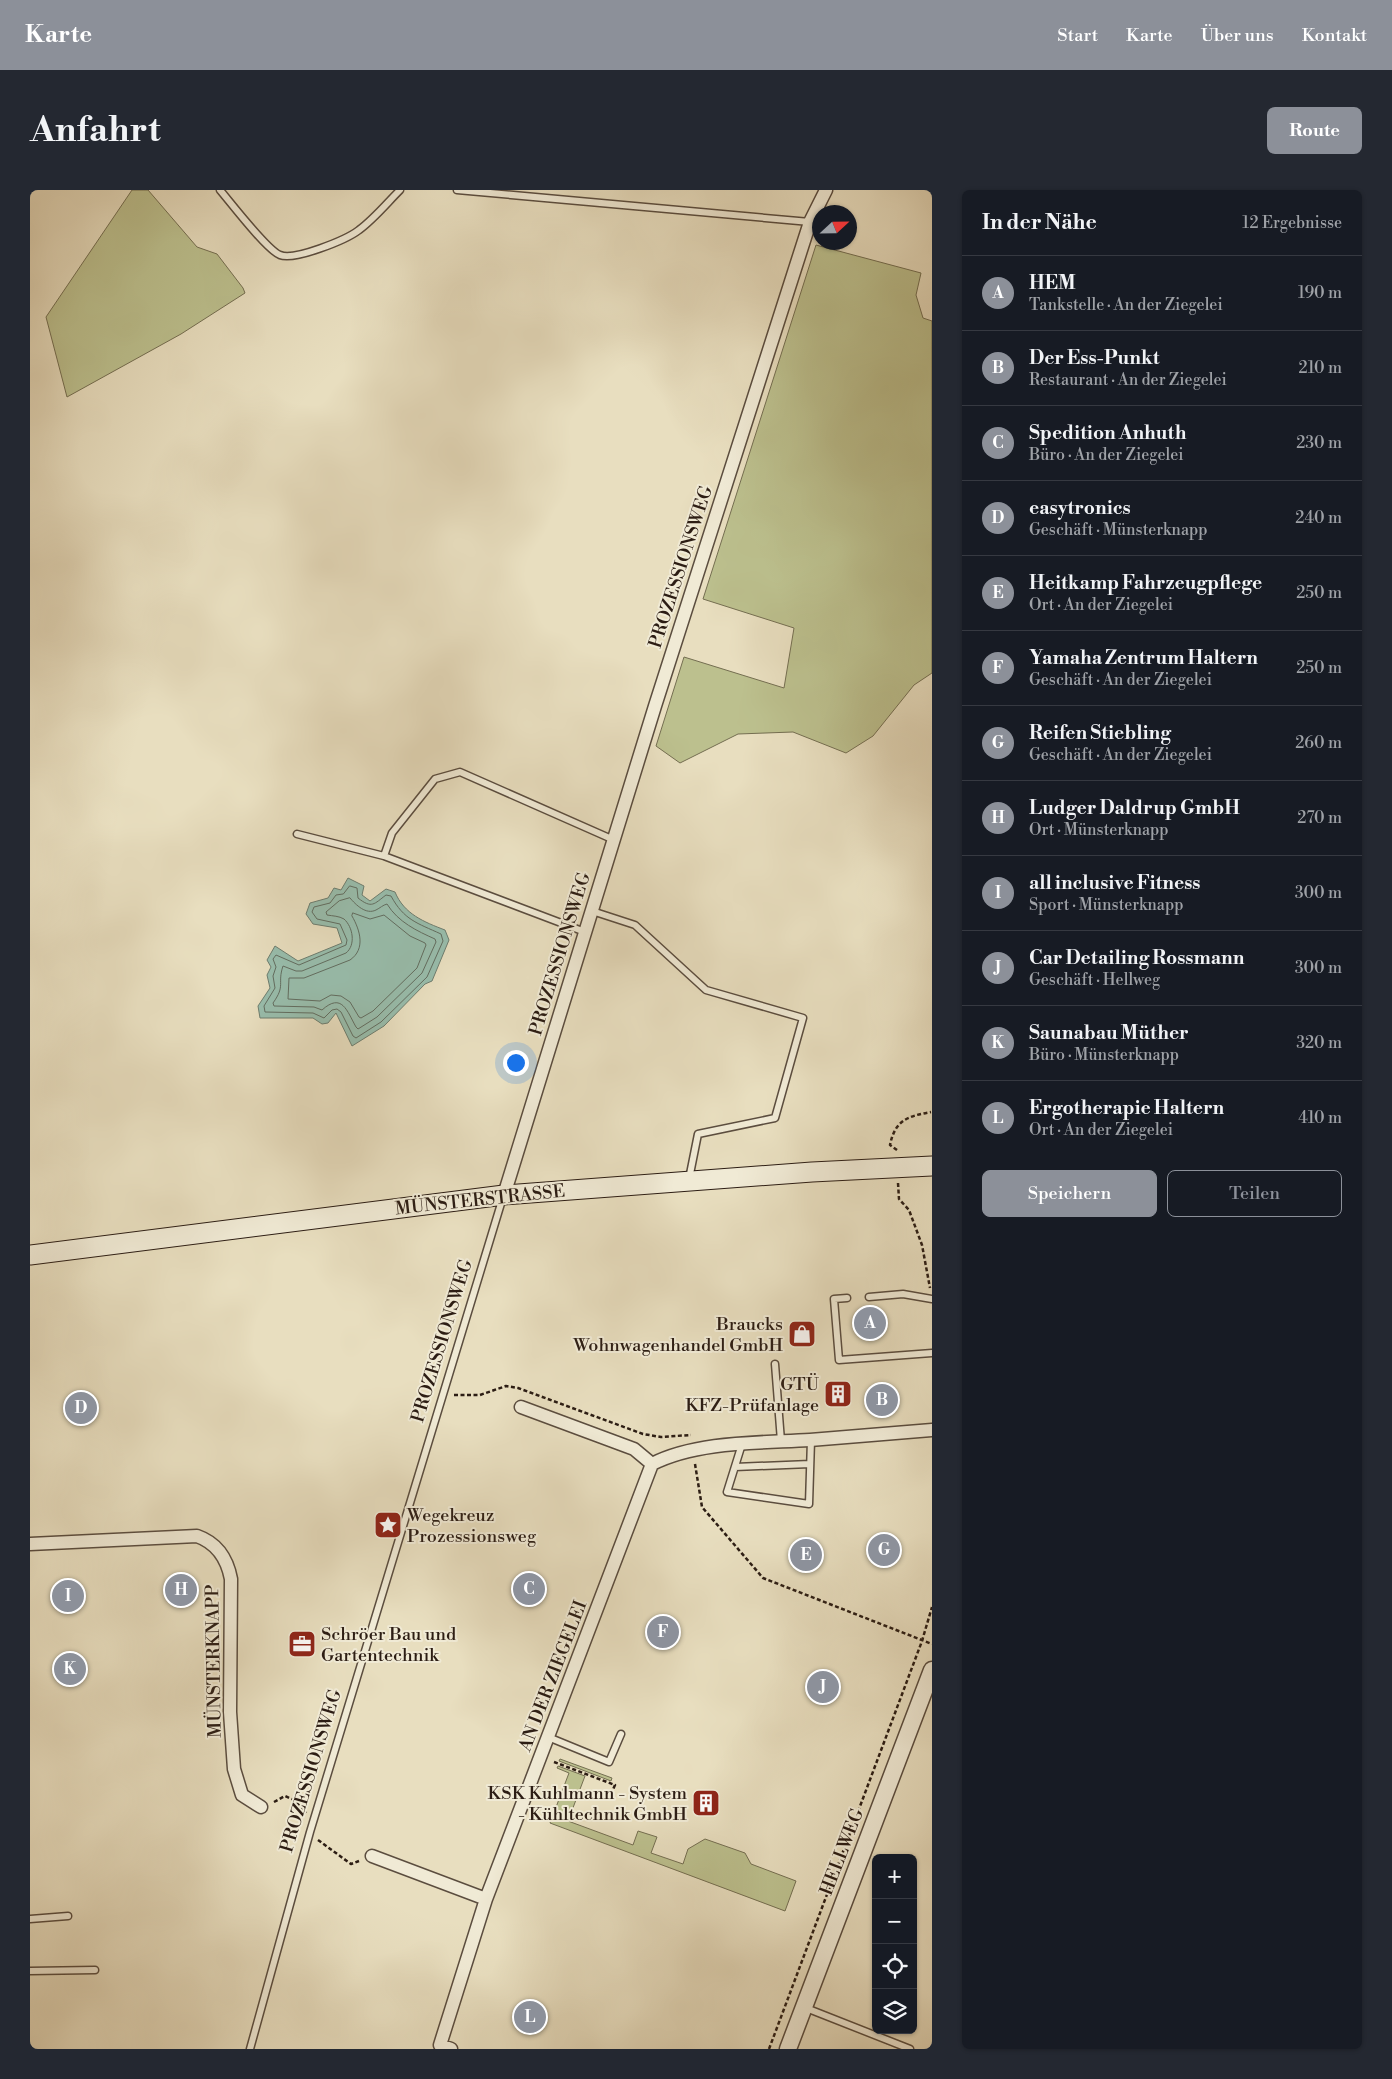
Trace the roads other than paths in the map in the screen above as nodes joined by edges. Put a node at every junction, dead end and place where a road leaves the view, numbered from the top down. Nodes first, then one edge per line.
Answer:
1 (220, 190) edge
2 (400, 190) edge
3 (457, 190) edge
4 (826, 190) edge
5 (810, 222) junction
6 (297, 834) dead end
7 (614, 840) junction
8 (384, 856) junction
9 (592, 911) junction
10 (585, 932) junction
11 (932, 1166) edge
12 (688, 1182) junction
13 (504, 1196) junction
14 (30, 1255) edge
15 (868, 1296) dead end
16 (847, 1298) dead end
17 (931, 1299) edge
18 (932, 1353) edge
19 (775, 1364) dead end
20 (521, 1407) dead end
21 (932, 1430) edge
22 (811, 1440) junction
23 (781, 1441) junction
24 (743, 1443) junction
25 (652, 1464) junction
26 (810, 1464) junction
27 (735, 1467) junction
28 (30, 1544) edge
29 (932, 1670) edge
30 (621, 1734) dead end
31 (548, 1737) junction
32 (261, 1808) road end
33 (372, 1856) road end
34 (486, 1899) junction
35 (68, 1916) dead end
36 (30, 1919) edge
37 (94, 1970) dead end
38 (30, 1971) edge
39 (804, 2007) junction
40 (443, 2048) edge
41 (250, 2049) edge
42 (788, 2049) edge
43 (910, 2049) edge

1 - 2 lane
3 - 5 lane
4 - 5 street, PROZESSIONSWEG
5 - 7 street, PROZESSIONSWEG
6 - 8 lane
7 - 8 lane
7 - 9 street, PROZESSIONSWEG
8 - 10 lane
9 - 10 street, PROZESSIONSWEG
9 - 12 lane
10 - 13 street, PROZESSIONSWEG
11 - 12 main road, MÜNSTERSTRASSE
12 - 13 main road, MÜNSTERSTRASSE
13 - 14 main road, MÜNSTERSTRASSE
13 - 41 lane, PROZESSIONSWEG
15 - 17 lane
16 - 18 lane
19 - 23 lane
20 - 25 street
21 - 22 street
22 - 23 street
22 - 26 lane
23 - 24 street
24 - 25 street
24 - 27 lane
25 - 31 street, AN DER ZIEGELEI
26 - 27 lane
26 - 27 lane
28 - 32 street, MÜNSTERKNAPP
29 - 39 street, HELLWEG
30 - 31 lane
31 - 34 street, AN DER ZIEGELEI
33 - 34 street
34 - 40 street, AN DER ZIEGELEI
35 - 36 lane
37 - 38 lane
39 - 42 street, HELLWEG
39 - 43 lane

